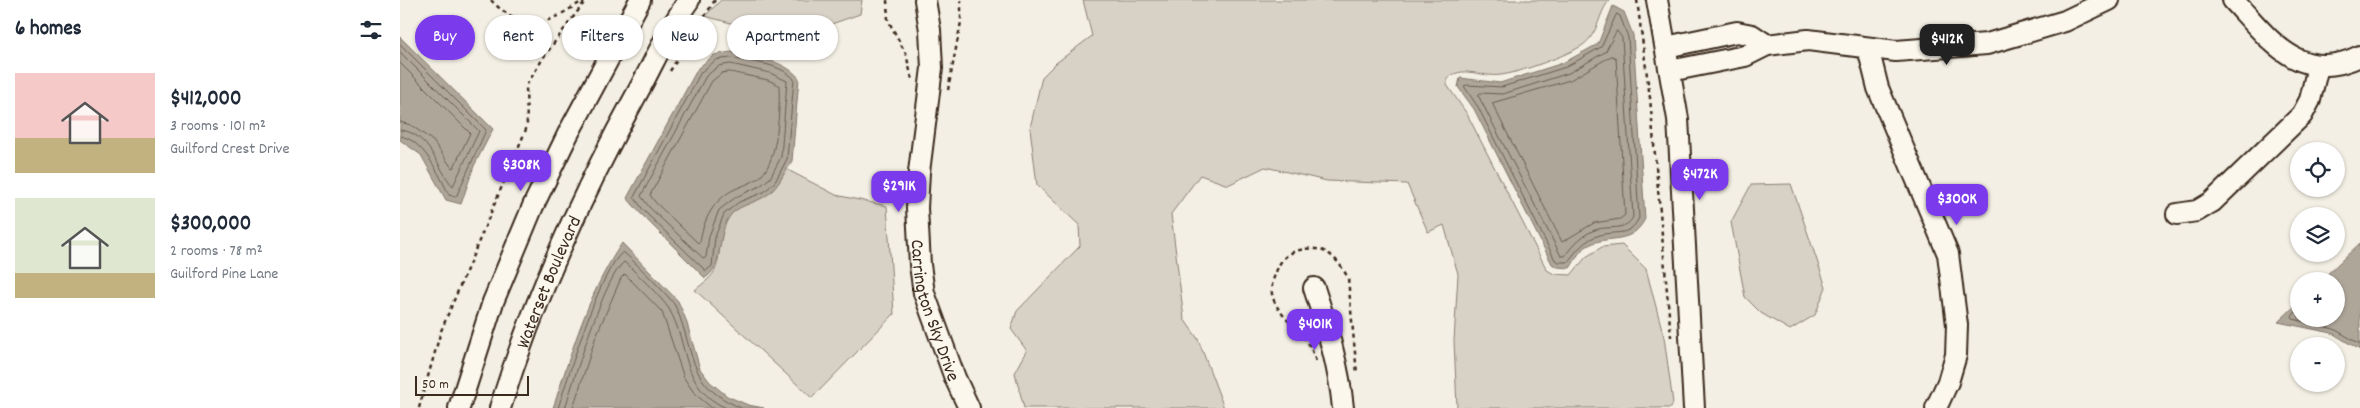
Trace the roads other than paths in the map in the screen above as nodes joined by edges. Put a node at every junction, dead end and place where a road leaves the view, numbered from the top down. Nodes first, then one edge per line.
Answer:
1 (640, 0) edge
2 (689, 0) edge
3 (925, 0) edge
4 (1657, 0) edge
5 (2109, 0) edge
6 (2233, 0) edge
7 (1767, 45) junction
8 (1666, 48) junction
9 (1868, 48) junction
10 (2360, 56) edge
11 (2318, 66) junction
12 (1670, 71) junction
13 (2177, 214) dead end
14 (1314, 288) dead end
15 (459, 408) edge
16 (500, 408) edge
17 (969, 408) edge
18 (1343, 408) edge
19 (1694, 408) edge
20 (1936, 408) edge

1 - 15 street
2 - 16 street, Waterset Boulevard
3 - 17 street, Carrington Sky Drive
4 - 8 street
5 - 9 street
6 - 11 street
7 - 8 street
7 - 9 street
7 - 12 street
8 - 12 street
9 - 20 street
10 - 11 street
11 - 13 street
12 - 19 street
14 - 18 street

